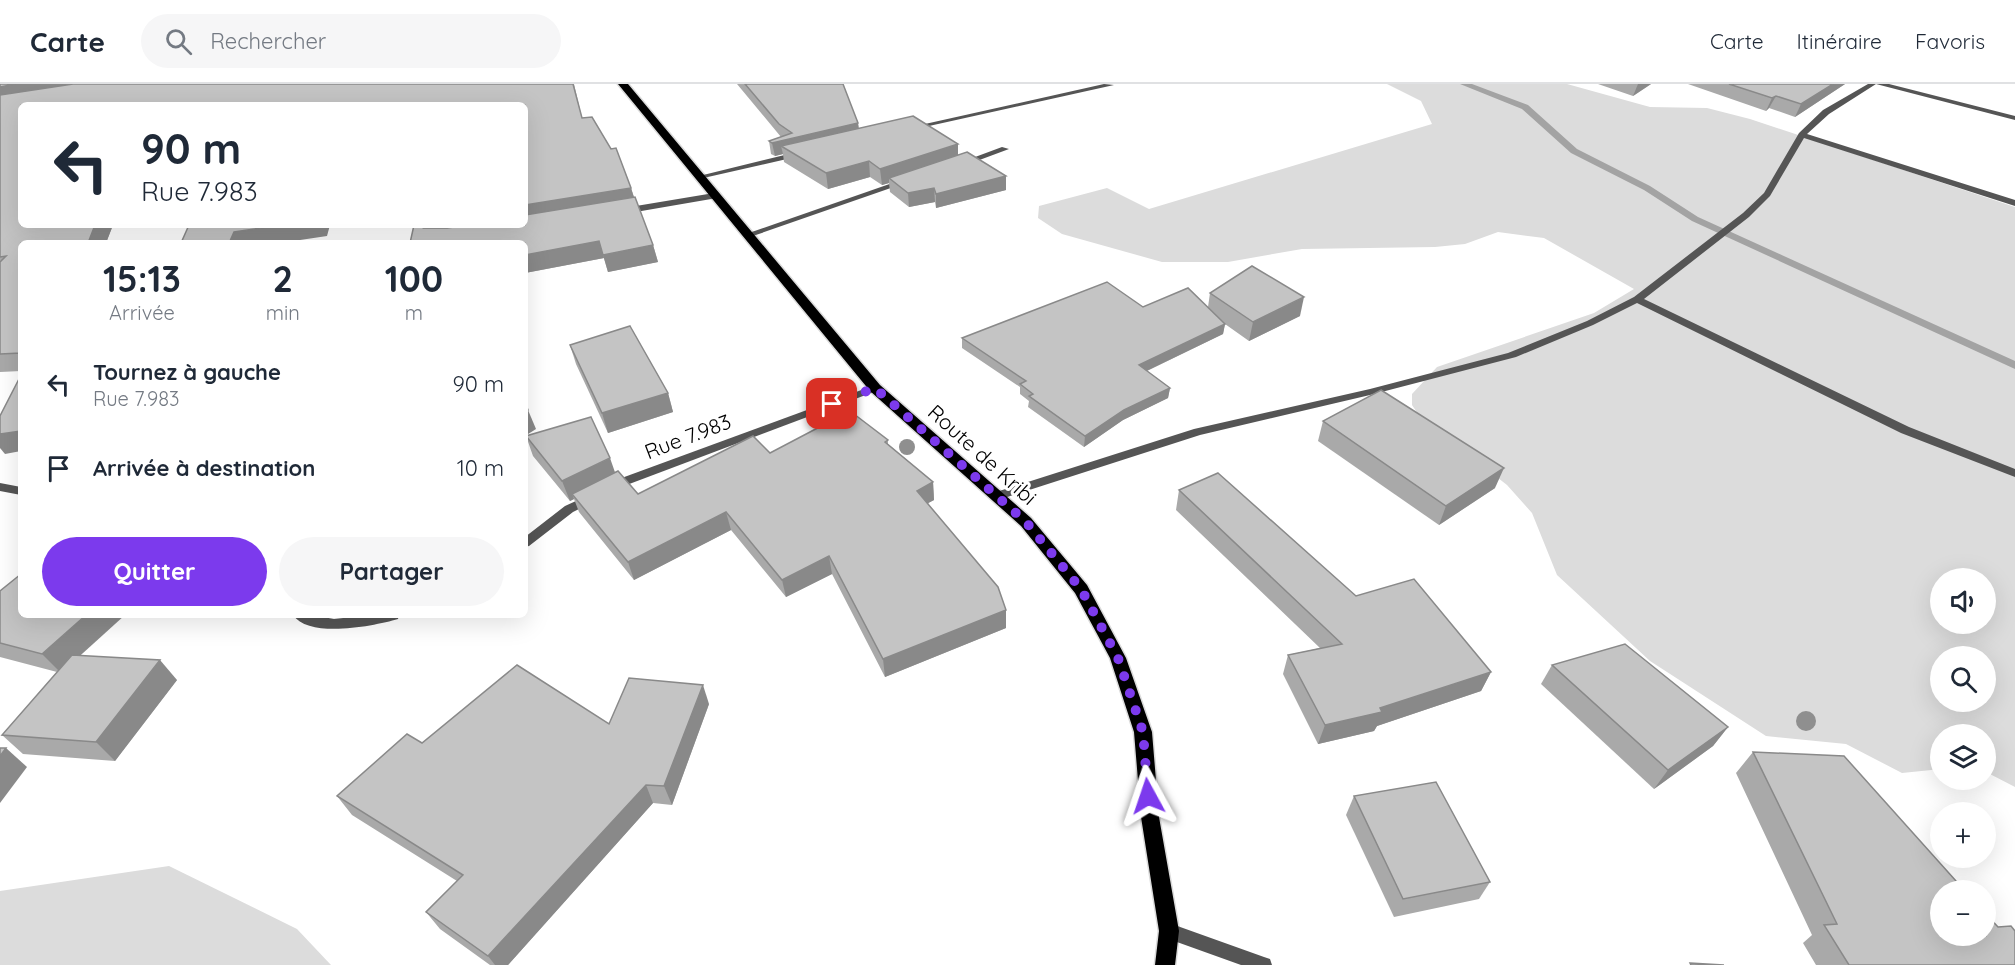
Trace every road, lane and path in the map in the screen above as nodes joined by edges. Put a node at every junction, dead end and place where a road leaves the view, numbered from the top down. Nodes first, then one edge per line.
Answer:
1 (623, 84) edge
2 (1874, 84) edge
3 (1880, 84) edge
4 (1110, 85) edge
5 (2015, 117) edge
6 (896, 131) edge
7 (1802, 135) junction
8 (1005, 149) dead end
9 (804, 153) edge
10 (949, 168) edge
11 (699, 177) junction
12 (915, 179) edge
13 (714, 196) junction
14 (2015, 203) edge
15 (610, 214) edge
16 (747, 235) junction
17 (1637, 299) junction
18 (875, 388) junction
19 (2015, 473) edge
20 (0, 487) edge
21 (18, 490) edge
22 (997, 496) junction
23 (528, 541) edge
24 (305, 618) edge
25 (381, 618) edge
26 (1169, 931) junction
27 (1165, 965) edge
28 (1264, 965) edge

1 - 11 main road, Route de Kribi
2 - 7 street
3 - 5 street
4 - 6 street
7 - 14 street
7 - 17 street
8 - 10 street
9 - 11 street
11 - 13 main road, Route de Kribi
12 - 16 street
13 - 15 street
13 - 16 main road, Route de Kribi
16 - 18 main road, Route de Kribi
17 - 19 street
17 - 22 street
18 - 22 main road, Route de Kribi
18 - 23 street, Rue 7.983
20 - 21 street
22 - 26 main road, Route de Kribi
24 - 25 street
26 - 27 main road, Route de Kribi
26 - 28 street

